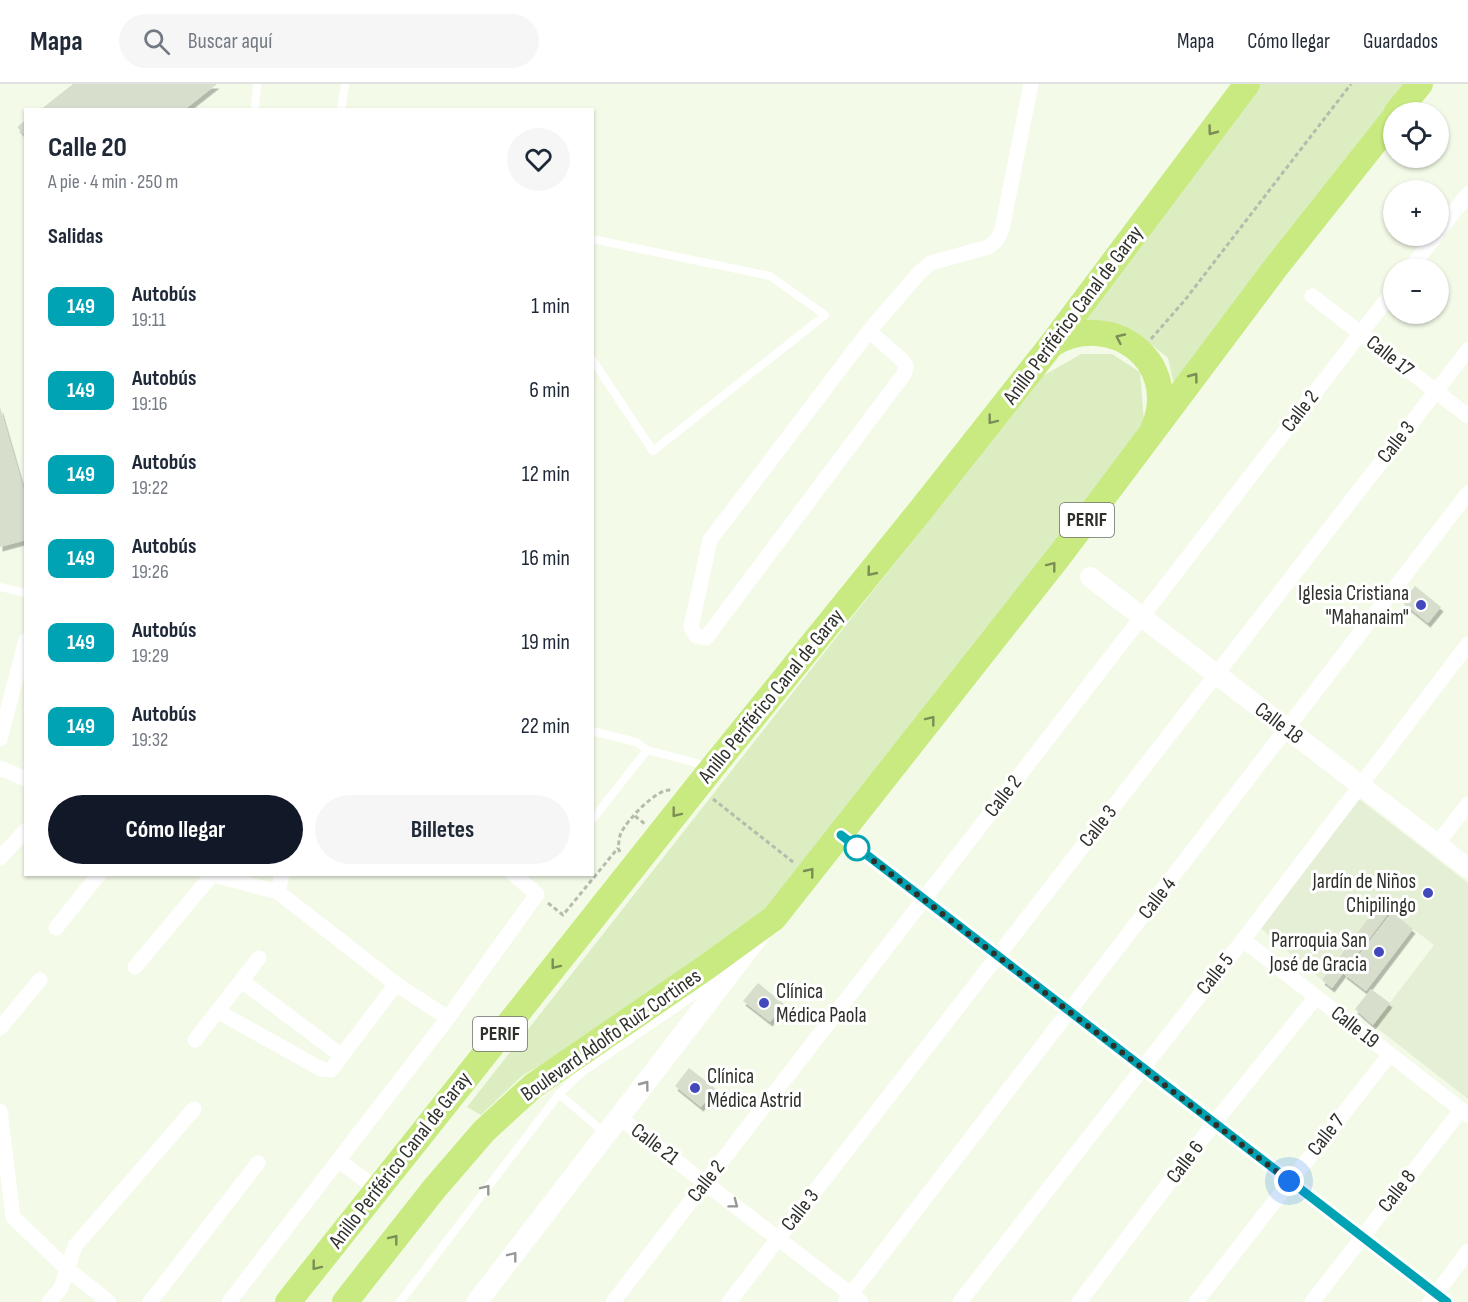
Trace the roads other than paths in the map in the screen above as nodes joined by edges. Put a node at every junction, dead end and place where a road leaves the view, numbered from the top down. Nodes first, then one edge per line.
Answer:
1 (258, 84) edge
2 (345, 84) edge
3 (1031, 84) edge
4 (1247, 84) edge
5 (1420, 84) edge
6 (1405, 102) edge
7 (255, 108) edge
8 (341, 108) edge
9 (1383, 132) edge
10 (1468, 194) edge
11 (1449, 219) edge
12 (594, 239) edge
13 (1427, 246) edge
14 (1418, 258) edge
15 (1312, 296) dead end
16 (1383, 304) edge
17 (868, 331) junction
18 (1360, 333) junction
19 (1052, 344) junction
20 (1468, 350) edge
21 (594, 362) edge
22 (1435, 391) junction
23 (1468, 416) edge
24 (1146, 440) junction
25 (1468, 493) edge
26 (1090, 577) dead end
27 (0, 587) edge
28 (24, 593) edge
29 (1141, 617) junction
30 (1468, 644) edge
31 (24, 648) edge
32 (1216, 674) junction
33 (1287, 729) junction
34 (594, 732) edge
35 (0, 739) edge
36 (646, 750) junction
37 (713, 767) junction
38 (0, 768) edge
39 (24, 778) edge
40 (1360, 784) junction
41 (1468, 804) edge
42 (594, 817) edge
43 (24, 832) edge
44 (841, 835) junction
45 (1437, 844) junction
46 (0, 858) edge
47 (1468, 868) edge
48 (97, 876) edge
49 (210, 876) edge
50 (215, 876) edge
51 (282, 876) edge
52 (515, 876) edge
53 (278, 892) junction
54 (924, 899) junction
55 (774, 918) junction
56 (56, 928) dead end
57 (1243, 940) junction
58 (997, 956) junction
59 (259, 958) dead end
60 (135, 967) dead end
61 (732, 969) junction
62 (40, 980) dead end
63 (242, 981) junction
64 (396, 984) junction
65 (1316, 997) junction
66 (1069, 1011) junction
67 (219, 1012) junction
68 (448, 1018) junction
69 (0, 1028) edge
70 (195, 1040) dead end
71 (1390, 1054) junction
72 (342, 1056) junction
73 (1142, 1067) junction
74 (559, 1094) junction
75 (194, 1110) dead end
76 (0, 1111) edge
77 (1465, 1112) edge
78 (620, 1118) junction
79 (1214, 1123) junction
80 (607, 1135) junction
81 (339, 1161) junction
82 (258, 1163) dead end
83 (1289, 1181) junction
84 (705, 1182) junction
85 (377, 1189) junction
86 (1362, 1236) junction
87 (778, 1238) junction
88 (1468, 1251) edge
89 (66, 1268) junction
90 (853, 1299) edge
91 (1438, 1299) edge
92 (49, 1302) edge
93 (109, 1302) edge
94 (150, 1302) edge
95 (229, 1302) edge
96 (288, 1302) edge
97 (345, 1302) edge
98 (400, 1302) edge
99 (477, 1302) edge
100 (613, 1302) edge
101 (729, 1302) edge
102 (960, 1302) edge
103 (1078, 1302) edge
104 (1196, 1302) edge
105 (1312, 1302) edge

1 - 7 lane
2 - 8 lane
3 - 17 street
4 -> 19 highway, Anillo Periférico Canal de Garay / PERIF
5 - 6 highway
24 -> 9 highway, PERIF
10 - 11 street
12 - 21 lane
13 - 14 street
15 - 18 street, Calle 17
16 - 18 street, Calle 2
17 - 17 street
18 - 22 street, Calle 17
18 - 29 street, Calle 2
24 -> 19 highway
19 -> 37 highway, Anillo Periférico Canal de Garay / PERIF
20 - 22 street, Calle 3
22 - 23 street, Calle 17
22 - 32 street, Calle 3
44 -> 24 highway, PERIF
25 - 33 street, Calle 4
26 - 29 street, Calle 18
27 - 28 lane
29 - 32 street, Calle 18
29 - 54 street, Calle 2
30 - 40 street, Calle 5
31 - 35 street
32 - 33 street, Calle 18
32 - 58 street, Calle 3
33 - 40 street, Calle 18
33 - 66 street, Calle 4
34 - 36 lane
36 - 37 lane
36 - 42 lane
37 -> 85 highway, Anillo Periférico Canal de Garay / PERIF
38 - 39 street
40 - 45 street, Calle 18
40 - 57 street, Calle 5
41 - 45 street
43 - 46 street
44 - 54 street
55 -> 44 highway, PERIF
45 - 47 street, Calle 18
48 - 56 street
49 - 60 street
50 - 53 street
51 - 53 street
52 - 68 street
53 - 64 street
54 - 58 street
54 - 84 street, Calle 2
55 - 61 main road, PERIF
97 -> 55 highway, Boulevard Adolfo Ruiz Cortines / PERIF
57 - 65 street, Calle 19
57 - 73 street, Calle 5
58 - 66 street
58 - 87 street, Calle 3
59 - 63 street
61 - 74 lane
78 -> 61 main road, PERIF
62 - 69 street
63 - 67 street
63 - 72 street
64 - 68 street
64 - 72 street
65 - 71 street, Calle 19
65 - 79 street, Calle 6
66 - 73 street
66 - 90 street, Calle 4
67 - 70 street
67 - 72 street
68 - 81 street
71 - 77 street, Calle 19
71 - 83 street, Calle 7
73 - 79 street
73 - 102 street, Calle 5
74 - 80 lane
98 -> 74 lane
75 - 89 street
76 - 89 street
77 - 86 street, Calle 8
78 - 80 main road, PERIF
78 - 84 street, Calle 21
79 - 83 street
79 - 103 street, Calle 6
99 -> 80 main road, PERIF
81 - 85 street
81 - 95 street
82 - 94 street
83 - 86 street
83 - 104 street, Calle 7
84 -> 87 street, Calle 21
84 - 100 street, Calle 2
85 -> 96 highway, Anillo Periférico Canal de Garay / PERIF
86 - 91 street
86 - 105 street, Calle 8
87 - 90 street, Calle 21
87 - 101 street, Calle 3
88 - 91 street
89 - 92 street
89 - 93 street

